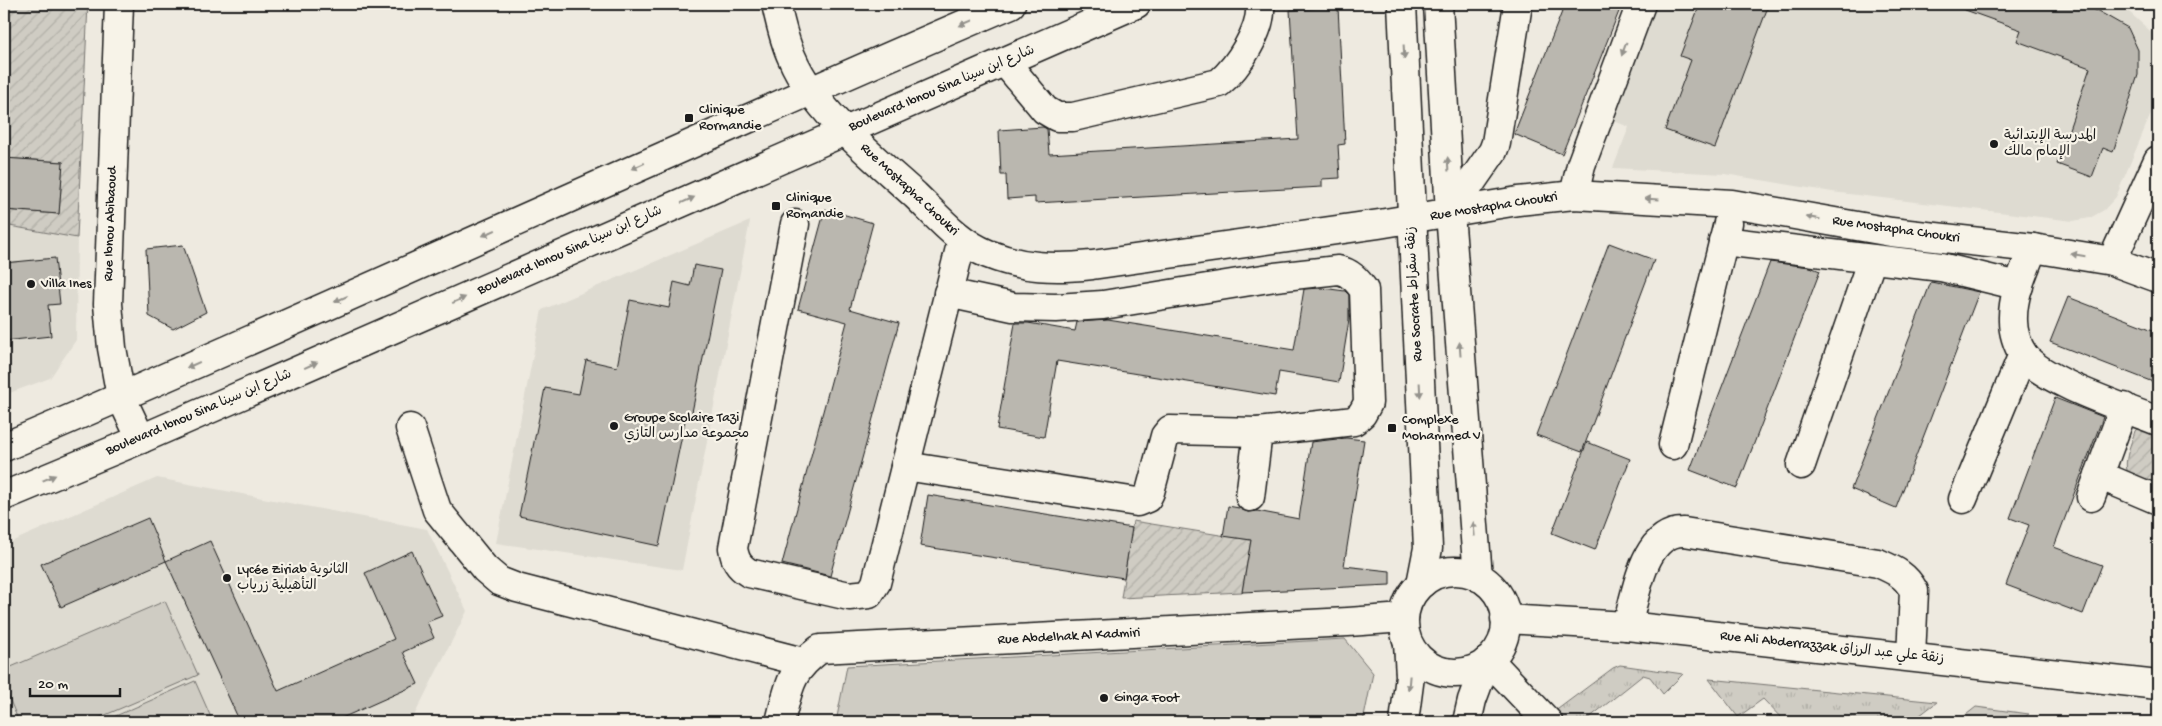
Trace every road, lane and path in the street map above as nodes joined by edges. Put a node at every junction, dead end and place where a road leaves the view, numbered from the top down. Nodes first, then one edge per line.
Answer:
1 (119, 4) edge
2 (776, 4) edge
3 (1011, 4) edge
4 (1136, 4) edge
5 (1260, 4) edge
6 (1402, 4) edge
7 (1438, 4) edge
8 (1518, 4) edge
9 (1640, 4) edge
10 (1005, 62) junction
11 (810, 90) junction
12 (845, 131) junction
13 (2158, 160) edge
14 (1574, 195) junction
15 (1732, 204) junction
16 (1450, 213) junction
17 (1412, 219) junction
18 (795, 224) dead end
19 (962, 240) junction
20 (1723, 241) junction
21 (2033, 248) junction
22 (1872, 258) junction
23 (2112, 261) junction
24 (2158, 278) edge
25 (2019, 286) junction
26 (948, 293) junction
27 (2023, 354) junction
28 (121, 397) junction
29 (2124, 408) junction
30 (2158, 421) edge
31 (410, 428) dead end
32 (1258, 432) junction
33 (141, 439) junction
34 (1673, 445) dead end
35 (4, 447) edge
36 (1801, 465) dead end
37 (905, 466) junction
38 (4, 496) edge
39 (1250, 497) dead end
40 (1963, 499) dead end
41 (2158, 500) edge
42 (1478, 577) junction
43 (1421, 584) junction
44 (1506, 619) junction
45 (1627, 626) junction
46 (1406, 630) junction
47 (1911, 657) junction
48 (1488, 661) junction
49 (803, 662) junction
50 (2158, 685) edge
51 (780, 722) edge
52 (1404, 722) edge
53 (1468, 722) edge
54 (1548, 722) edge

1 - 28 street, Rue Ibnou Abibaoud
2 - 11 street, Rue Mostapha Choukri
3 -> 11 street
4 - 10 street, Boulevard Ibnou Sina شارع ابن سينا
5 - 10 street
6 -> 17 street, Rue Socrate زنقة سقراط
16 -> 7 street
8 - 16 street
9 -> 14 street
10 - 12 street, Boulevard Ibnou Sina شارع ابن سينا
11 - 12 street, Rue Mostapha Choukri
11 -> 28 street
12 - 19 street, Rue Mostapha Choukri
33 -> 12 street, Boulevard Ibnou Sina شارع ابن سينا
13 - 23 street
15 -> 14 street, Rue Mostapha Choukri
14 - 16 street, Rue Mostapha Choukri
15 - 20 street
21 -> 15 street, Rue Mostapha Choukri
16 - 17 street, Rue Mostapha Choukri
42 -> 16 street
17 - 19 street, Rue Mostapha Choukri
17 -> 43 street, Rue Socrate زنقة سقراط
18 - 37 street
19 - 26 street
20 - 22 street
20 - 34 street
23 -> 21 street, Rue Mostapha Choukri
21 - 25 street
22 - 25 street
22 - 36 street
23 - 24 street, Rue Mostapha Choukri
25 - 27 street
26 - 32 street
26 - 37 street
27 - 29 street
27 - 40 street
28 - 33 street, Rue Ibnou Abibaoud
28 - 35 street
29 - 30 street
29 - 41 street
31 - 49 street
32 - 37 street
32 - 39 street
38 -> 33 street, Boulevard Ibnou Sina شارع ابن سينا
42 - 43 street
42 - 44 street
43 - 46 street
44 - 45 street, Rue Ali Abderrazzak زنقة علي عبد الرزاق
44 - 48 street
45 - 47 street, Rue Ali Abderrazzak زنقة علي عبد الرزاق
45 - 47 street
46 - 48 street
46 - 49 street, Rue Abdelhak Al Kadmiri
46 -> 52 street
47 - 50 street, Rue Ali Abderrazzak زنقة علي عبد الرزاق
48 - 53 street
48 - 54 street
49 - 51 street, Rue Abdelhak Al Kadmiri

